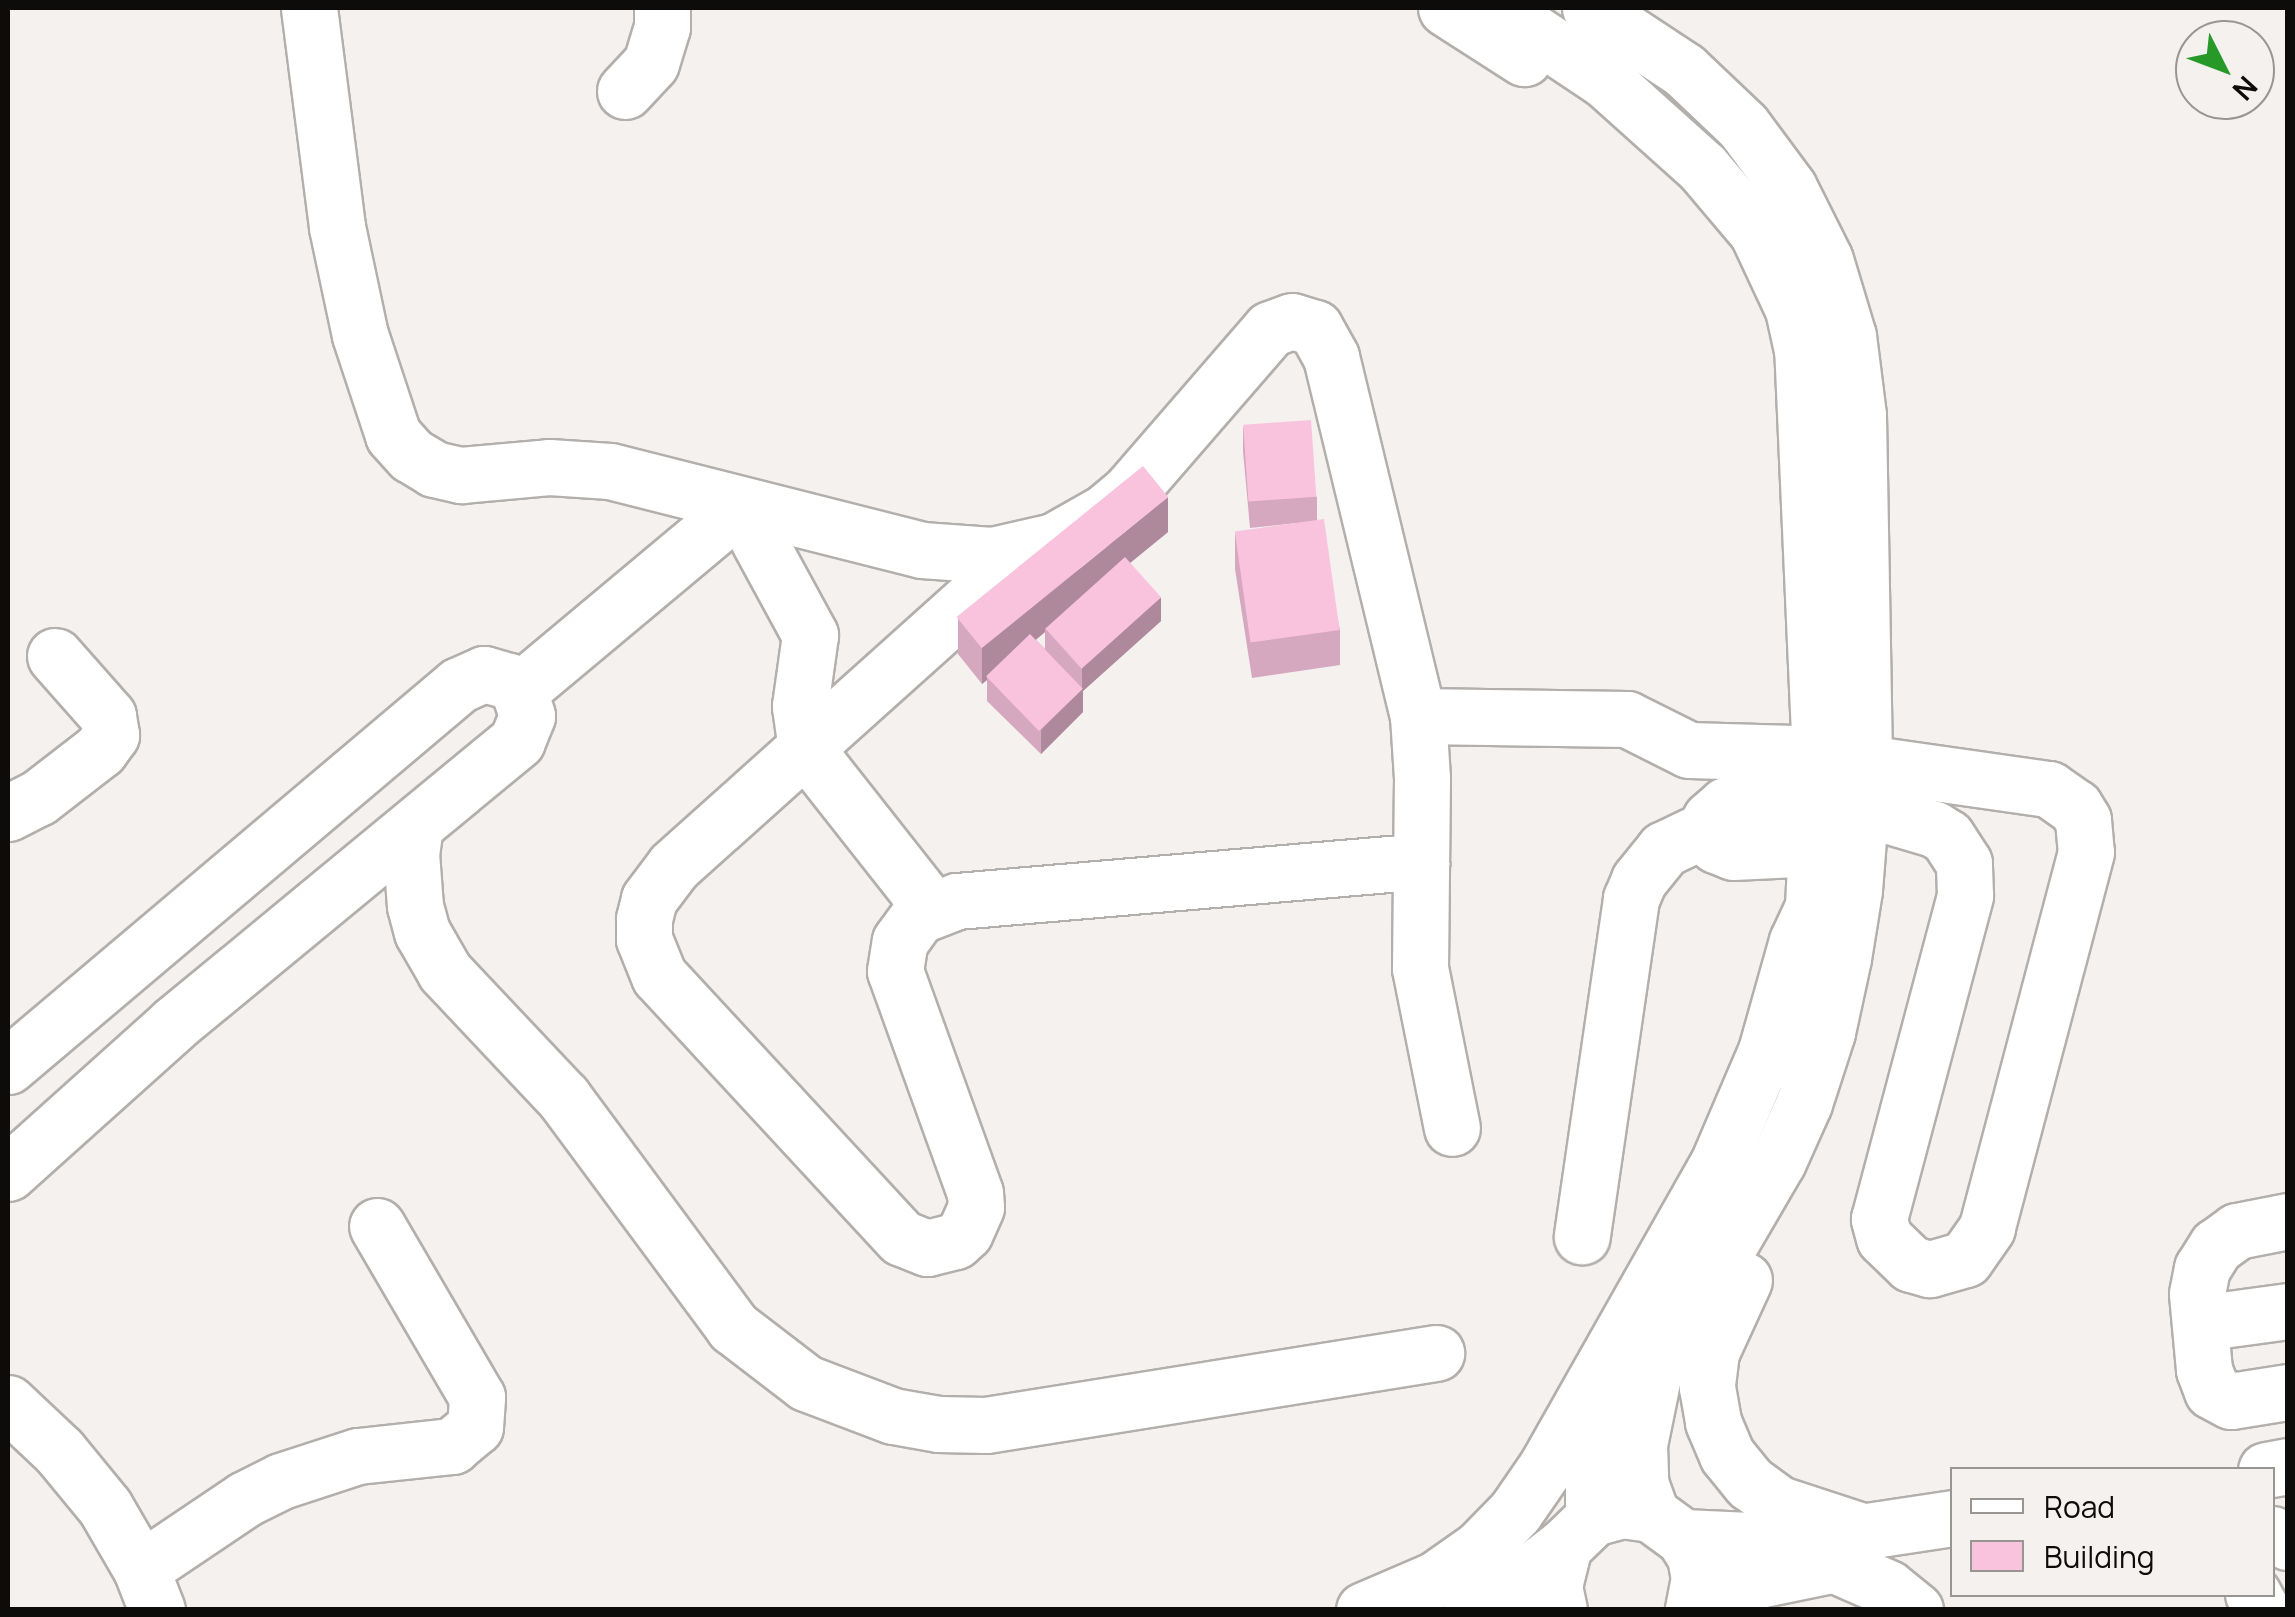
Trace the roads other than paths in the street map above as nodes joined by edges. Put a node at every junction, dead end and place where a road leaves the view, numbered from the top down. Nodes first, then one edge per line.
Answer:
1 (309, 8) edge
2 (662, 8) edge
3 (1446, 8) edge
4 (1497, 8) edge
5 (1590, 8) edge
6 (625, 91) dead end
7 (740, 506) junction
8 (1026, 550) junction
9 (56, 656) dead end
10 (519, 690) junction
11 (1418, 716) junction
12 (806, 749) junction
13 (1826, 798) junction
14 (8, 813) edge
15 (415, 826) junction
16 (1420, 861) junction
17 (931, 908) junction
18 (8, 1066) edge
19 (1452, 1128) dead end
20 (8, 1172) edge
21 (2288, 1220) edge
22 (376, 1226) dead end
23 (1582, 1236) dead end
24 (2288, 1311) edge
25 (1635, 1315) junction
26 (2200, 1323) junction
27 (1436, 1353) dead end
28 (2288, 1392) edge
29 (8, 1403) edge
30 (1950, 1519) edge
31 (1667, 1526) junction
32 (1579, 1532) junction
33 (1950, 1546) edge
34 (1849, 1548) junction
35 (149, 1590) edge
36 (1364, 1610) edge
37 (1470, 1610) edge
38 (1559, 1610) edge
39 (1693, 1610) edge
40 (1703, 1610) edge
41 (1915, 1610) edge

1 - 7 street
2 - 6 street
3 - 13 street
4 - 13 street
5 - 13 street
7 - 8 street
7 - 10 street
7 - 12 street
8 - 11 street
8 - 12 street
9 - 14 street
10 - 15 street
10 - 18 street
11 - 13 street
11 - 16 street
12 - 17 street
12 - 17 street
13 - 13 street
13 - 23 street
13 - 25 street
13 - 31 street
13 - 34 street
15 - 20 street
15 - 27 street
16 - 17 street
16 - 19 street
21 - 26 street
22 - 35 street
24 - 26 street
25 - 32 street
25 - 36 street
26 - 28 street
29 - 35 street
30 - 34 street
31 - 32 street
31 - 34 street
31 - 39 street
32 - 37 street
32 - 38 street
33 - 34 street
34 - 40 street
34 - 41 street

